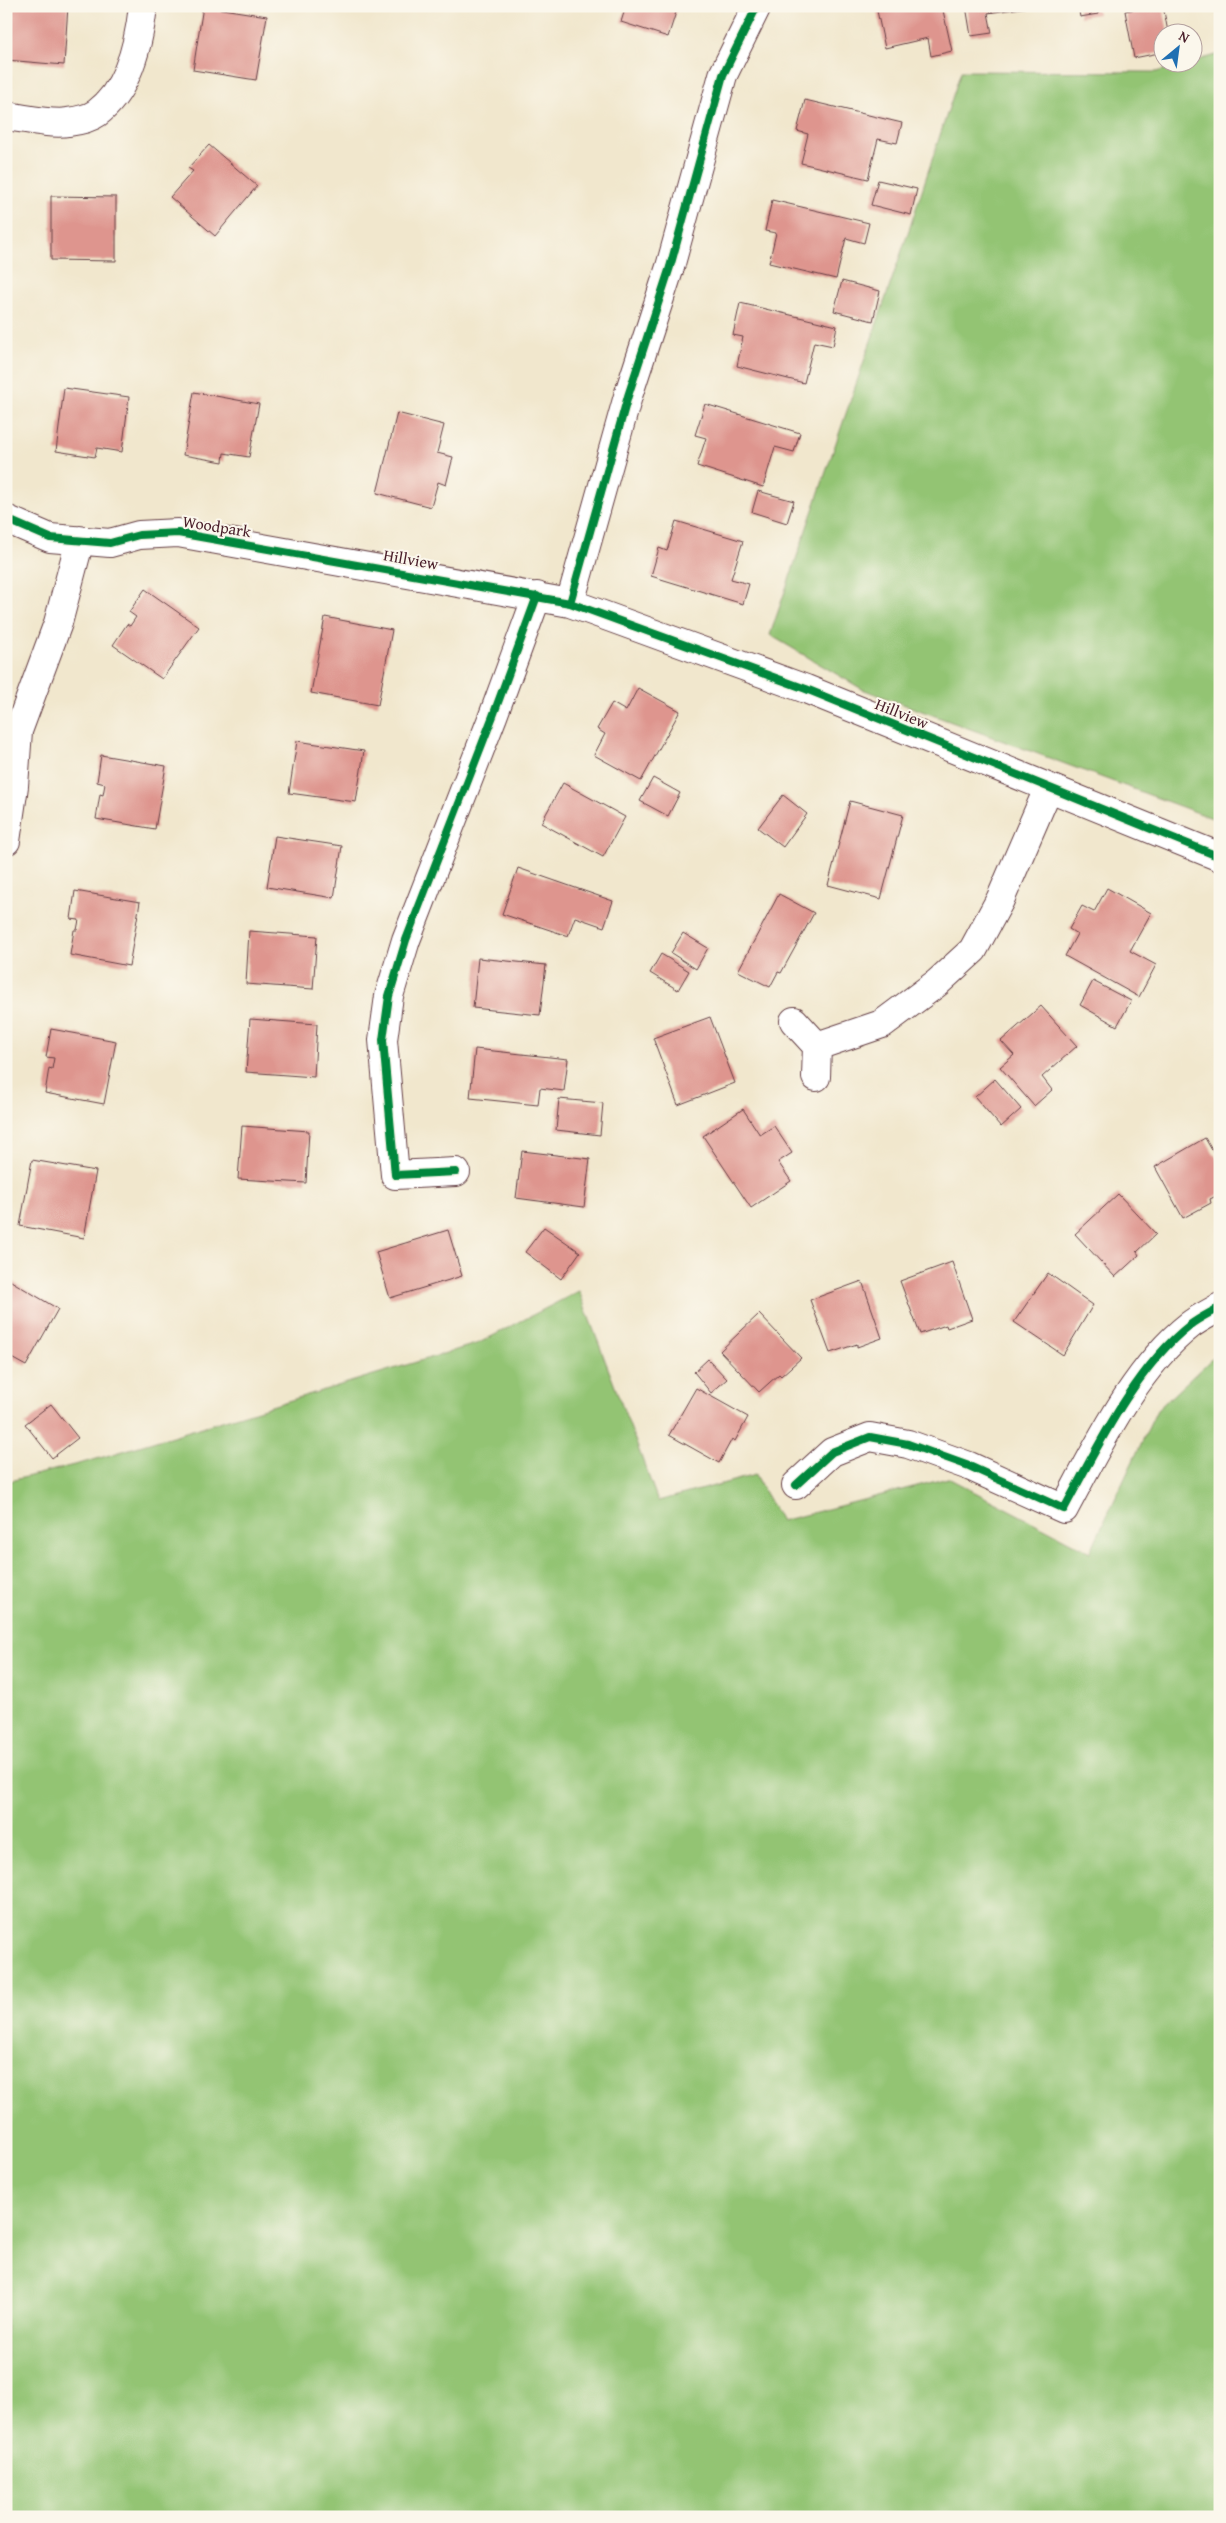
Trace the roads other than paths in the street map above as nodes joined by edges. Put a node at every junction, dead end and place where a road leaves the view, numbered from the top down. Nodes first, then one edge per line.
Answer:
1 (143, 6) edge
2 (757, 6) edge
3 (6, 116) edge
4 (6, 518) edge
5 (80, 540) junction
6 (279, 550) joint
7 (537, 596) junction
8 (570, 602) junction
9 (1048, 788) junction
10 (6, 841) edge
11 (1220, 857) edge
12 (794, 1021) dead end
13 (817, 1046) junction
14 (816, 1077) dead end
15 (456, 1172) dead end
16 (1220, 1308) edge
17 (796, 1485) dead end

1 - 3 street
2 - 8 street
4 - 5 street, Woodpark
5 - 6 street, Woodpark
5 - 10 street
6 - 7 street, Hillview
7 - 8 street, Hillview
7 - 15 street
8 - 9 street, Hillview
9 - 11 street, Hillview
9 - 13 street
12 - 13 street
13 - 14 street
16 - 17 street

